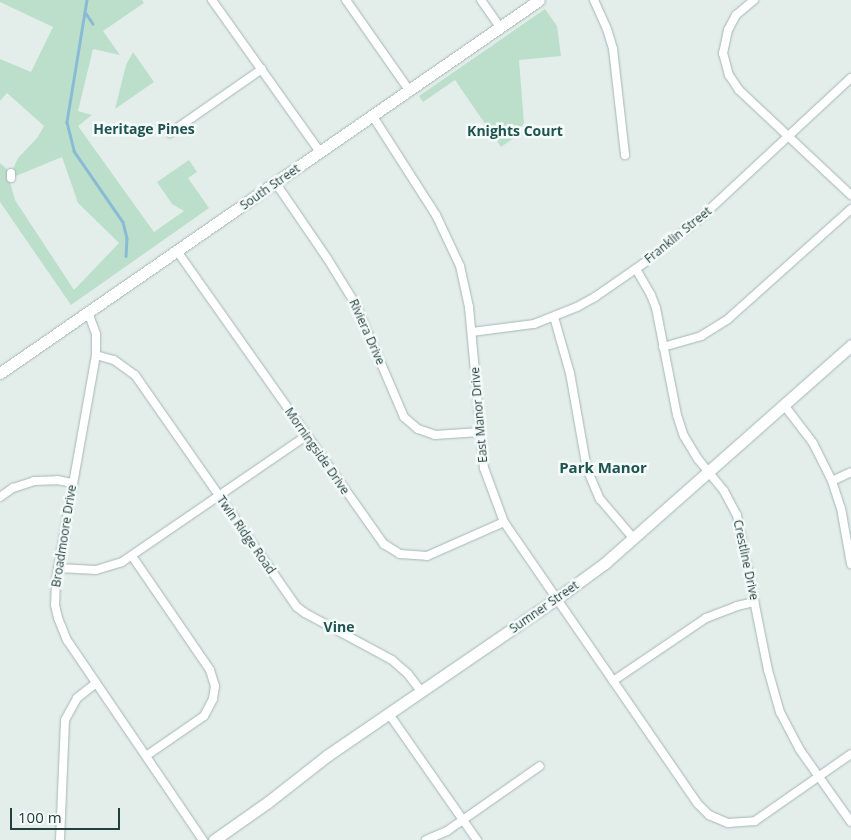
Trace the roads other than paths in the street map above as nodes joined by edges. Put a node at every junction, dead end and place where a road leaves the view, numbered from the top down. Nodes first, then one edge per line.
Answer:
1 (212, 0) edge
2 (346, 0) edge
3 (481, 0) edge
4 (539, 0) edge
5 (594, 0) edge
6 (754, 0) edge
7 (500, 27) junction
8 (262, 69) junction
9 (851, 78) edge
10 (409, 90) junction
11 (372, 115) junction
12 (170, 133) dead end
13 (788, 136) junction
14 (320, 152) junction
15 (625, 155) dead end
16 (276, 182) junction
17 (851, 195) edge
18 (851, 209) edge
19 (177, 251) junction
20 (636, 269) junction
21 (88, 312) junction
22 (554, 317) junction
23 (472, 332) junction
24 (851, 345) edge
25 (664, 347) junction
26 (96, 356) junction
27 (0, 373) edge
28 (784, 405) junction
29 (480, 432) junction
30 (306, 436) junction
31 (709, 472) junction
32 (851, 472) edge
33 (832, 481) junction
34 (73, 483) junction
35 (219, 496) junction
36 (0, 497) edge
37 (504, 522) junction
38 (634, 539) junction
39 (132, 556) junction
40 (851, 564) edge
41 (58, 568) junction
42 (556, 599) junction
43 (756, 602) junction
44 (613, 681) junction
45 (96, 683) junction
46 (421, 691) junction
47 (388, 714) junction
48 (851, 754) edge
49 (146, 756) junction
50 (540, 766) dead end
51 (819, 777) junction
52 (463, 820) junction
53 (851, 822) edge
54 (60, 840) edge
55 (203, 840) edge
56 (214, 840) edge
57 (426, 840) edge
58 (477, 840) edge

1 - 8 street
2 - 10 street
3 - 7 street
4 - 7 street, South Street
5 - 15 street
6 - 13 street
7 - 10 street, South Street
8 - 12 street
8 - 14 street
9 - 13 street, Franklin Street
10 - 11 street, South Street
11 - 14 street, South Street
11 - 23 street, East Manor Drive
13 - 17 street
13 - 20 street, Franklin Street
14 - 16 street, South Street
16 - 19 street, South Street
16 - 29 street, Riviera Drive
18 - 25 street
19 - 21 street, South Street
19 - 30 street, Morningside Drive
20 - 22 street, Franklin Street
20 - 25 street, Crestline Drive
21 - 26 street, Broadmoore Drive
21 - 27 street, South Street
22 - 23 street, Franklin Street
22 - 38 street
23 - 29 street, East Manor Drive
24 - 28 street, Sumner Street
25 - 31 street, Crestline Drive
26 - 34 street, Broadmoore Drive
26 - 35 street, Twin Ridge Road
28 - 31 street, Sumner Street
28 - 33 street
29 - 37 street, East Manor Drive
30 - 35 street
30 - 37 street, Morningside Drive
31 - 38 street, Sumner Street
31 - 43 street, Crestline Drive
32 - 33 street
33 - 40 street
34 - 36 street
34 - 41 street, Broadmoore Drive
35 - 39 street
35 - 46 street, Twin Ridge Road
37 - 42 street, East Manor Drive
38 - 42 street, Sumner Street
39 - 41 street
39 - 49 street
41 - 45 street, Broadmoore Drive
42 - 44 street, East Manor Drive
42 - 46 street, Sumner Street
43 - 44 street
43 - 51 street, Crestline Drive
44 - 51 street, East Manor Drive
45 - 49 street, Broadmoore Drive
45 - 54 street
46 - 47 street, Sumner Street
47 - 52 street
47 - 56 street, Sumner Street
48 - 51 street, East Manor Drive
49 - 55 street, Broadmoore Drive
50 - 52 street
51 - 53 street, Crestline Drive
52 - 57 street
52 - 58 street

